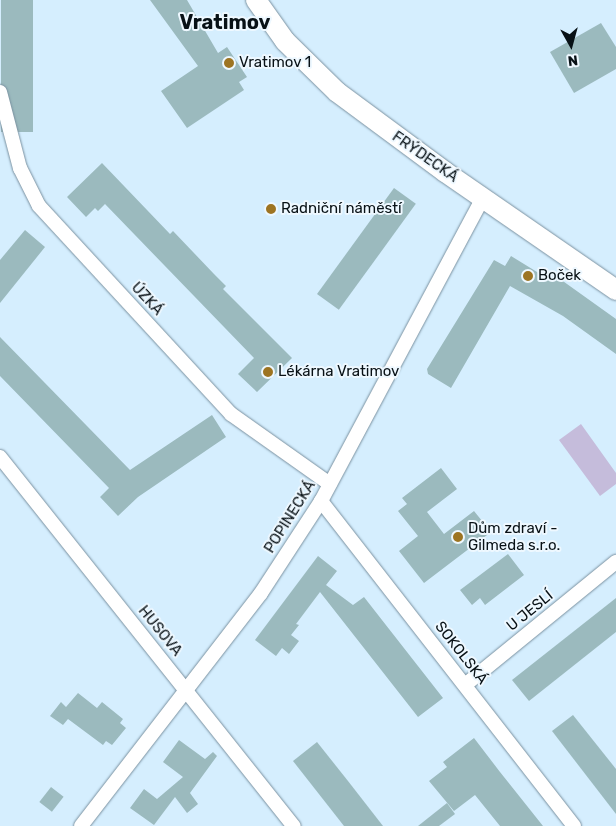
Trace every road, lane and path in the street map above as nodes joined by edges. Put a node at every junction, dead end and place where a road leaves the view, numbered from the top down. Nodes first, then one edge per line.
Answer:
1 (256, 0) edge
2 (0, 92) edge
3 (483, 198) junction
4 (616, 290) edge
5 (0, 457) edge
6 (330, 484) junction
7 (321, 501) junction
8 (616, 562) edge
9 (465, 685) junction
10 (186, 690) junction
11 (81, 826) edge
12 (294, 826) edge
13 (574, 826) edge

1 - 3 main road, FRÝDECKÁ
2 - 6 street, ÚZKÁ
3 - 4 main road, FRÝDECKÁ
3 - 6 street, POPINECKÁ
5 - 10 street, HUSOVA
6 - 7 street, POPINECKÁ
7 - 9 street, SOKOLSKÁ
7 - 10 street, POPINECKÁ
8 - 9 street, U JESLÍ
9 - 13 street, SOKOLSKÁ
10 - 11 street, POPINECKÁ
10 - 12 street, HUSOVA

